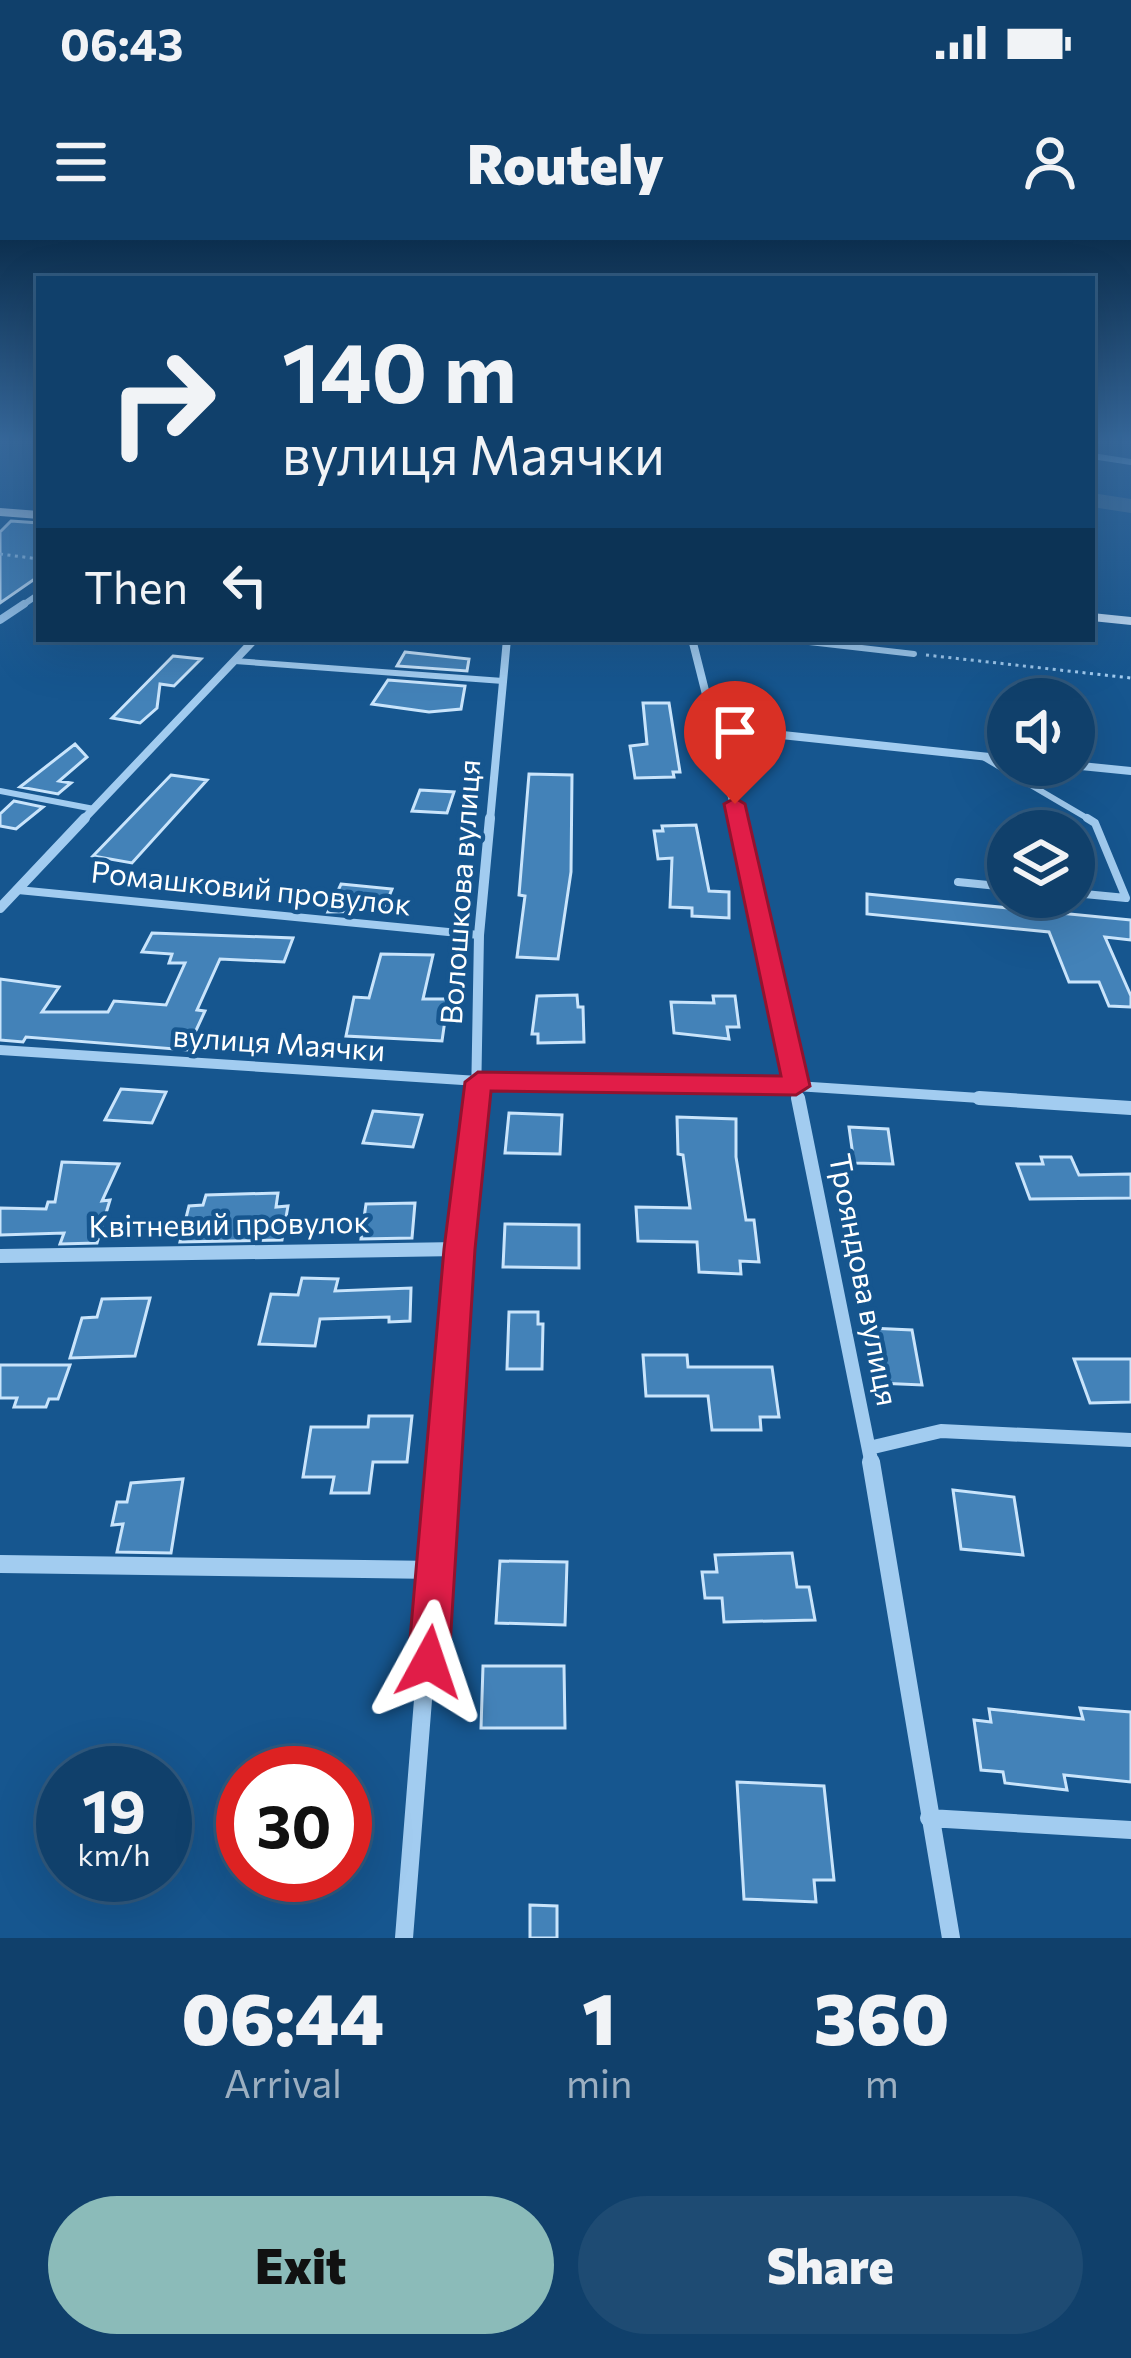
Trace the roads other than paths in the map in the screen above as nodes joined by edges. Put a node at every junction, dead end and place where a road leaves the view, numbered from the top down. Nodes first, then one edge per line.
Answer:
1 (36, 595) edge
2 (1095, 617) edge
3 (0, 620) edge
4 (1131, 621) edge
5 (252, 642) edge
6 (507, 642) edge
7 (693, 642) edge
8 (809, 642) edge
9 (914, 654) road end
10 (235, 661) junction
11 (503, 681) junction
12 (716, 728) junction
13 (983, 757) junction
14 (987, 757) edge
15 (1095, 767) edge
16 (1131, 771) edge
17 (0, 791) edge
18 (94, 809) junction
19 (958, 882) dead end
20 (987, 885) edge
21 (18, 890) junction
22 (1095, 895) edge
23 (1129, 898) edge
24 (0, 908) edge
25 (479, 935) junction
26 (0, 1050) edge
27 (478, 1082) junction
28 (796, 1086) junction
29 (1131, 1108) edge
30 (459, 1249) junction
31 (0, 1256) edge
32 (1131, 1440) edge
33 (869, 1448) junction
34 (0, 1564) edge
35 (437, 1570) junction
36 (929, 1818) junction
37 (1131, 1830) edge
38 (404, 1938) edge
39 (951, 1938) edge

1 - 3 street
2 - 4 main road
5 - 10 street
6 - 11 street, Волошкова вулиця
7 - 12 street, Трояндова вулиця
8 - 9 lane
10 - 11 lane
10 - 18 street
11 - 25 street, Волошкова вулиця
12 - 13 street
12 - 28 street, Трояндова вулиця
13 - 14 street
13 - 23 lane
15 - 16 street
17 - 18 lane
18 - 21 street
19 - 20 lane
21 - 24 street
21 - 25 lane, Ромашковий провулок
22 - 23 lane
25 - 27 street, Волошкова вулиця
26 - 27 street, вулиця Маячки
27 - 28 street, вулиця Маячки
27 - 30 street, Волошкова вулиця
28 - 29 street, вулиця Маячки
28 - 33 street, Трояндова вулиця
30 - 31 street, Квітневий провулок
30 - 35 street, Волошкова вулиця
32 - 33 street
33 - 36 street, Трояндова вулиця
34 - 35 street
35 - 38 street, Волошкова вулиця
36 - 37 street
36 - 39 street, Трояндова вулиця

